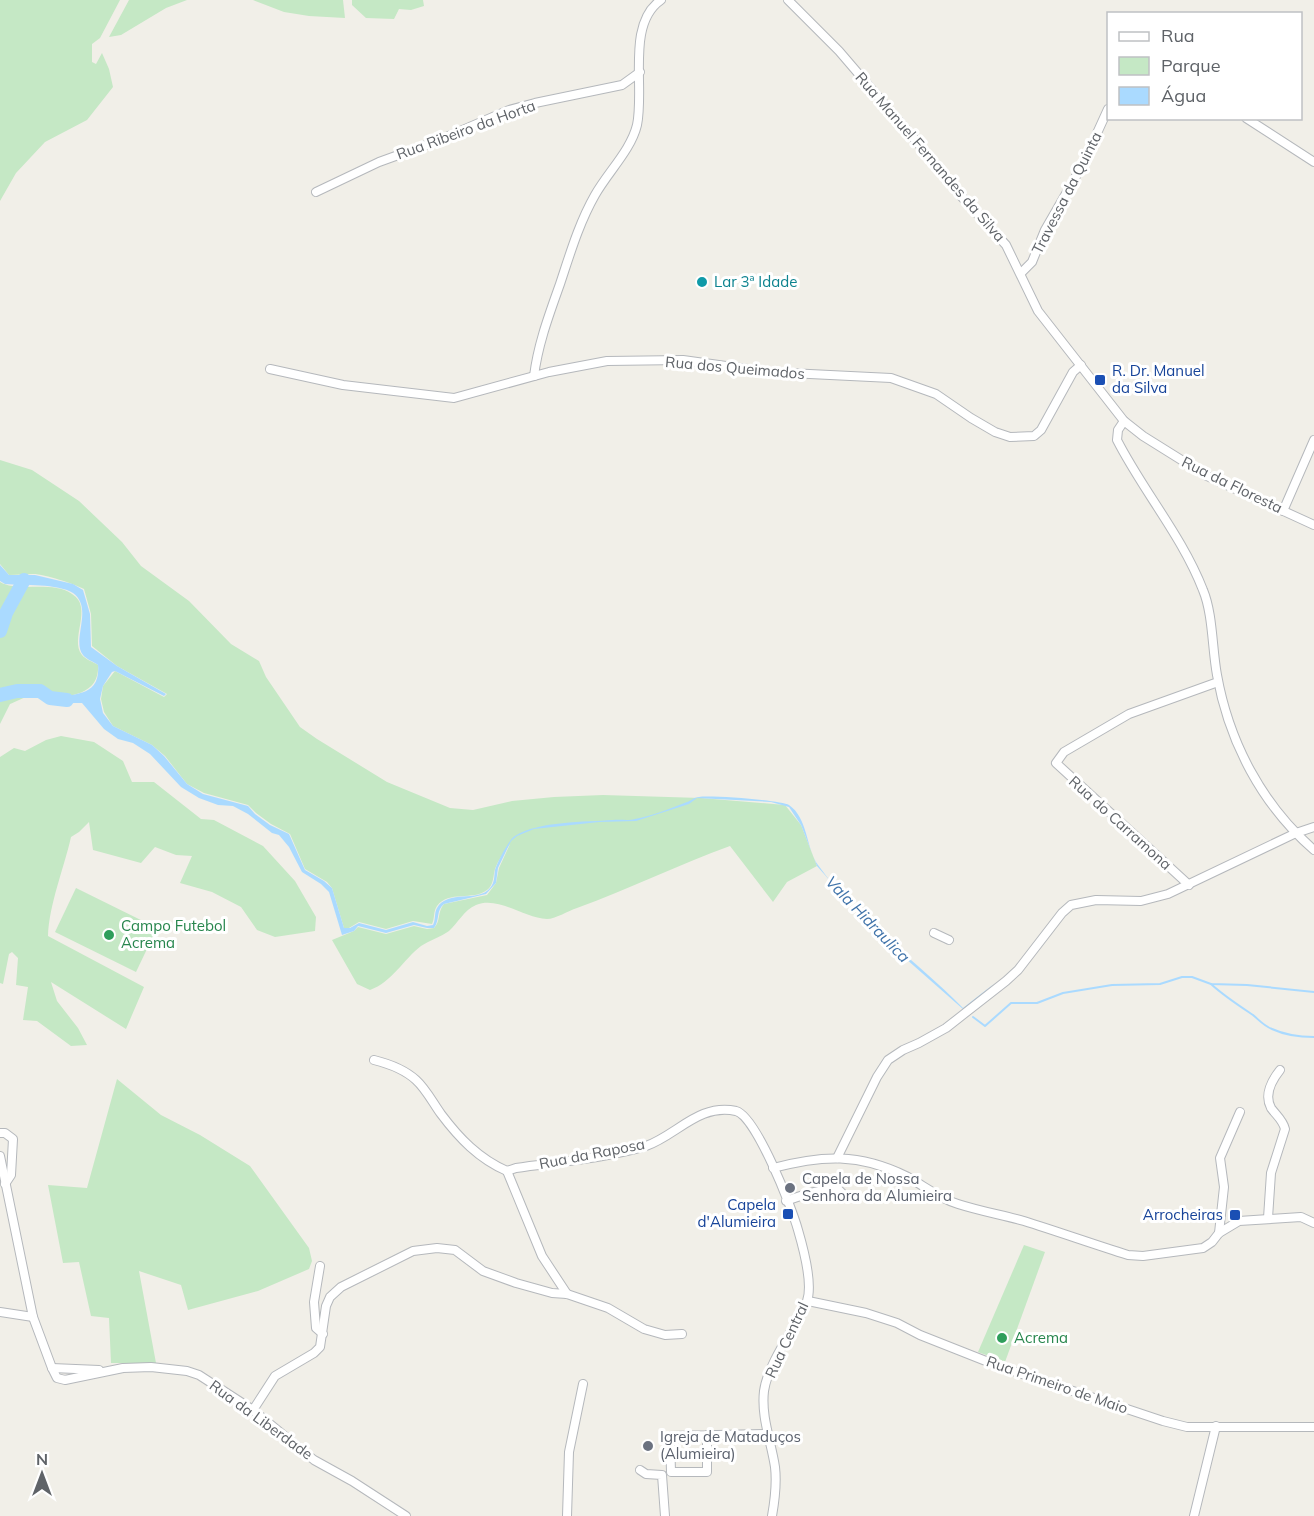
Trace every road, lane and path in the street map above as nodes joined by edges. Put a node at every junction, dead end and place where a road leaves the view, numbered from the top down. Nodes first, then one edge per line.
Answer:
1 (662, 0) edge
2 (788, 0) edge
3 (640, 72) junction
4 (622, 85) junction
5 (640, 91) junction
6 (1107, 111) edge
7 (1249, 120) edge
8 (1314, 162) edge
9 (316, 192) dead end
10 (1021, 273) junction
11 (1081, 365) junction
12 (270, 369) dead end
13 (534, 376) junction
14 (1124, 420) junction
15 (1314, 440) edge
16 (1283, 511) junction
17 (1314, 525) edge
18 (1218, 681) junction
19 (1314, 827) edge
20 (1296, 833) junction
21 (1314, 850) edge
22 (1189, 885) junction
23 (934, 933) dead end
24 (950, 940) dead end
25 (374, 1060) dead end
26 (1280, 1070) dead end
27 (1240, 1112) dead end
28 (0, 1133) edge
29 (0, 1156) edge
30 (837, 1158) junction
31 (773, 1168) junction
32 (507, 1171) junction
33 (5, 1184) junction
34 (846, 1197) dead end
35 (786, 1201) junction
36 (1268, 1218) junction
37 (1313, 1218) edge
38 (1219, 1233) junction
39 (320, 1266) dead end
40 (567, 1294) junction
41 (808, 1300) junction
42 (0, 1312) edge
43 (33, 1317) junction
44 (682, 1334) dead end
45 (323, 1335) junction
46 (583, 1384) dead end
47 (253, 1410) junction
48 (1216, 1426) junction
49 (1314, 1427) edge
50 (766, 1434) junction
51 (707, 1436) junction
52 (640, 1470) dead end
53 (671, 1472) junction
54 (662, 1475) junction
55 (406, 1516) edge
56 (567, 1516) edge
57 (665, 1516) edge
58 (772, 1516) edge
59 (1194, 1516) edge

1 - 3 street
2 - 10 street, Rua Manuel Fernandes da Silva
3 - 4 street, Rua Ribeiro da Horta
3 - 5 street
4 - 5 street
4 - 9 street, Rua Ribeiro da Horta
5 - 13 street
6 - 10 street, Travessa da Quinta
7 - 8 street
10 - 11 street, Rua Manuel Fernandes da Silva
11 - 13 street, Rua dos Queimados
11 - 14 street, Rua Manuel Fernandes da Silva
12 - 13 street, Rua dos Queimados
14 - 16 street, Rua da Floresta
14 - 18 street
15 - 16 street
16 - 17 street, Rua da Floresta
18 - 20 street
18 - 22 street, Rua do Carramona
19 - 20 street
20 - 21 street
20 - 22 street
22 - 30 street
23 - 24 street
25 - 32 street
26 - 36 street
27 - 38 street
28 - 33 street
29 - 33 street, Rua da Liberdade
30 - 31 street
30 - 38 street
31 - 32 street, Rua da Raposa
31 - 35 street, Rua Central
32 - 40 street
33 - 43 street, Rua da Liberdade
34 - 35 street
35 - 41 street, Rua Central
36 - 37 street
36 - 38 street
39 - 45 street
40 - 44 street
40 - 45 street
41 - 48 street, Rua Primeiro de Maio
41 - 50 street, Rua Central
42 - 43 street
43 - 47 street, Rua da Liberdade
45 - 47 street
46 - 56 street
47 - 55 street, Rua da Liberdade
48 - 49 street, Rua Primeiro de Maio
48 - 59 street
50 - 51 street
50 - 58 street, Rua Central
51 - 53 street
51 - 53 street
52 - 54 street
53 - 54 street
54 - 57 street

